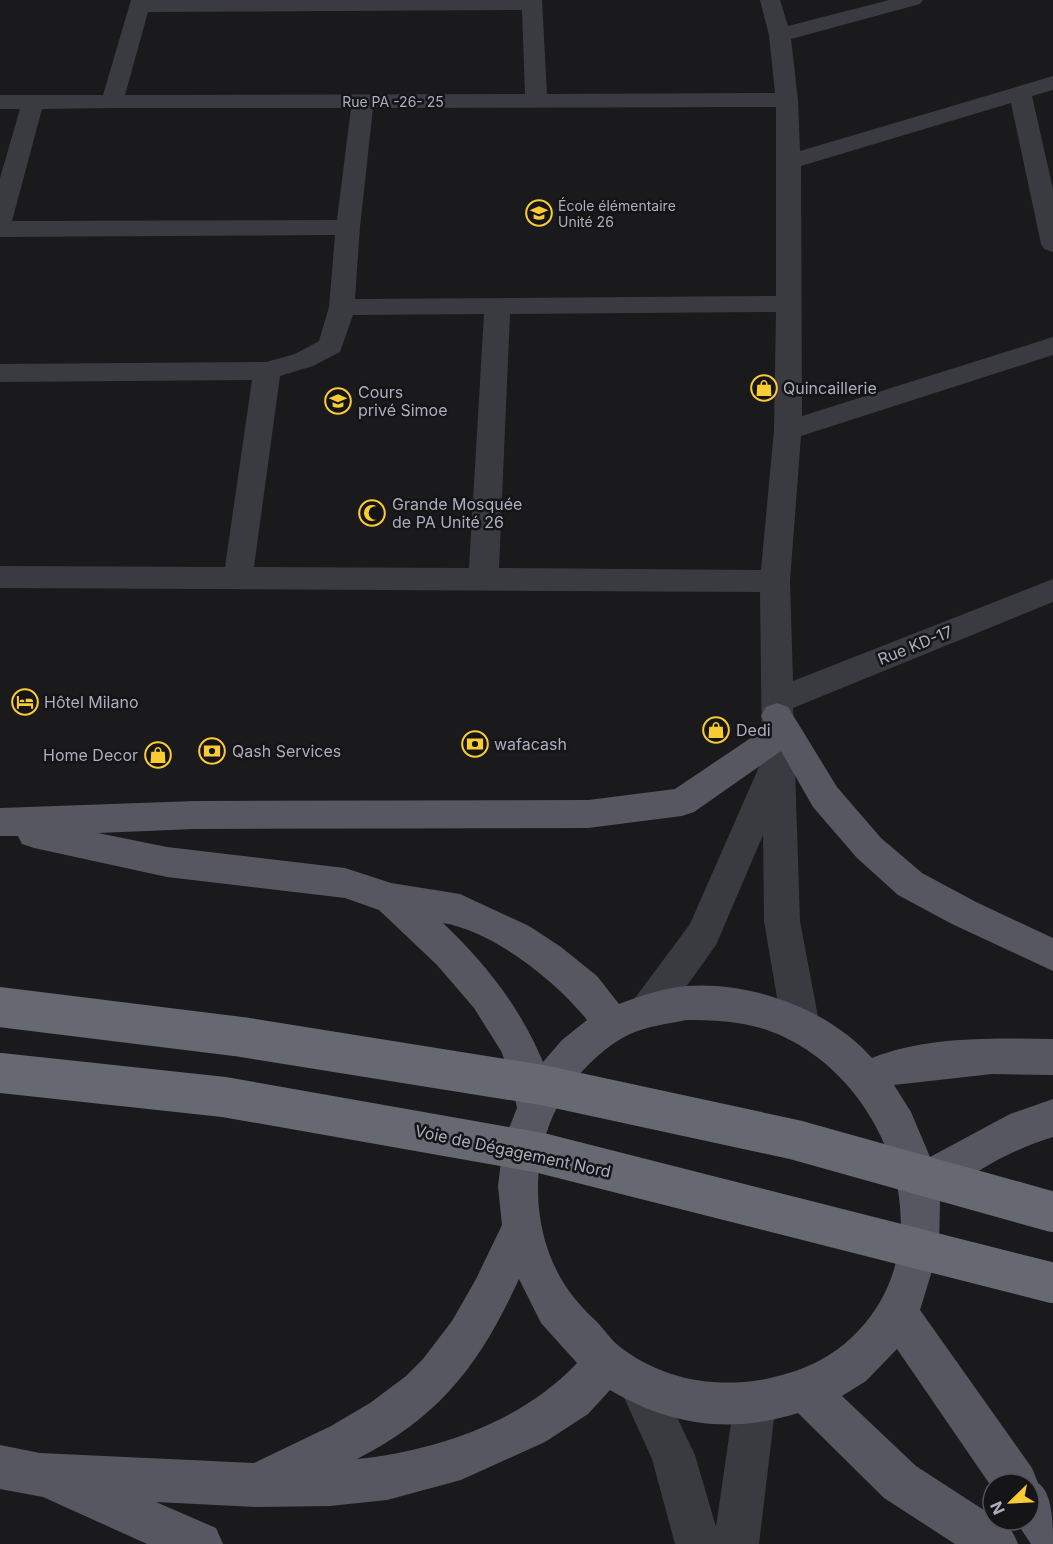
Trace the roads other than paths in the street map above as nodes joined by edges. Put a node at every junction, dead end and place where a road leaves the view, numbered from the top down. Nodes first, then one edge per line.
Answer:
1 (770, 0) edge
2 (914, 0) edge
3 (532, 2) edge
4 (141, 3) edge
5 (343, 3) edge
6 (780, 35) junction
7 (1053, 83) edge
8 (1020, 93) junction
9 (787, 100) junction
10 (363, 101) junction
11 (536, 101) junction
12 (0, 102) edge
13 (33, 102) junction
14 (112, 102) junction
15 (789, 162) junction
16 (0, 221) edge
17 (348, 227) junction
18 (0, 229) edge
19 (1053, 244) edge
20 (787, 304) junction
21 (342, 307) junction
22 (497, 307) junction
23 (1053, 346) edge
24 (267, 371) junction
25 (0, 373) edge
26 (788, 430) junction
27 (0, 577) edge
28 (238, 577) junction
29 (483, 581) junction
30 (775, 581) junction
31 (1053, 590) edge
32 (778, 728) junction
33 (0, 822) edge
34 (0, 827) edge
35 (391, 898) junction
36 (1053, 955) edge
37 (0, 1007) edge
38 (631, 1017) junction
39 (801, 1027) junction
40 (1053, 1057) edge
41 (0, 1073) edge
42 (866, 1078) junction
43 (535, 1107) junction
44 (1053, 1118) edge
45 (920, 1191) junction
46 (1053, 1212) edge
47 (521, 1228) junction
48 (1053, 1283) edge
49 (898, 1314) junction
50 (622, 1372) junction
51 (805, 1390) junction
52 (755, 1402) junction
53 (20, 1471) edge
54 (1008, 1472) edge
55 (256, 1485) junction
56 (1041, 1520) edge
57 (1053, 1537) edge
58 (200, 1544) edge
59 (698, 1544) edge
60 (736, 1544) edge
61 (995, 1544) edge

1 - 6 street
2 - 6 street
3 - 5 street
3 - 11 street
4 - 5 street
4 - 14 street
6 - 9 street
7 - 8 street
8 - 15 street
8 - 19 street
9 - 11 street, Rue PA -26- 25
9 - 15 street
10 - 11 street, Rue PA -26- 25
10 - 14 street, Rue PA -26- 25
10 - 17 street
12 - 13 street, Rue PA -26- 25
13 - 14 street, Rue PA -26- 25
13 - 16 street
15 - 20 street
17 - 18 street
17 - 21 street
20 - 22 street
20 - 26 street
21 - 22 street
21 - 24 street
22 - 29 street
23 - 26 street
24 - 25 street
24 - 28 street
26 - 30 street
27 - 28 street
28 - 29 street
29 - 30 street
30 - 32 street
31 - 32 street, Rue KD-17
32 - 33 main road
32 - 36 main road
32 - 38 street
32 - 39 street
34 - 35 main road
35 - 38 main road
35 - 43 main road
37 - 46 highway, bridge
38 - 39 main road
38 - 43 main road
39 - 42 main road
40 - 42 main road
41 - 48 highway, Voie de Dégagement Nord, bridge
42 - 45 main road
43 - 47 main road
44 - 45 main road
45 - 49 main road
47 - 50 main road
47 - 55 main road
49 - 51 main road
49 - 54 main road
50 - 52 main road
50 - 55 main road
50 - 59 street
51 - 52 main road
51 - 61 main road
52 - 60 street
53 - 55 main road
53 - 58 main road
56 - 57 main road

